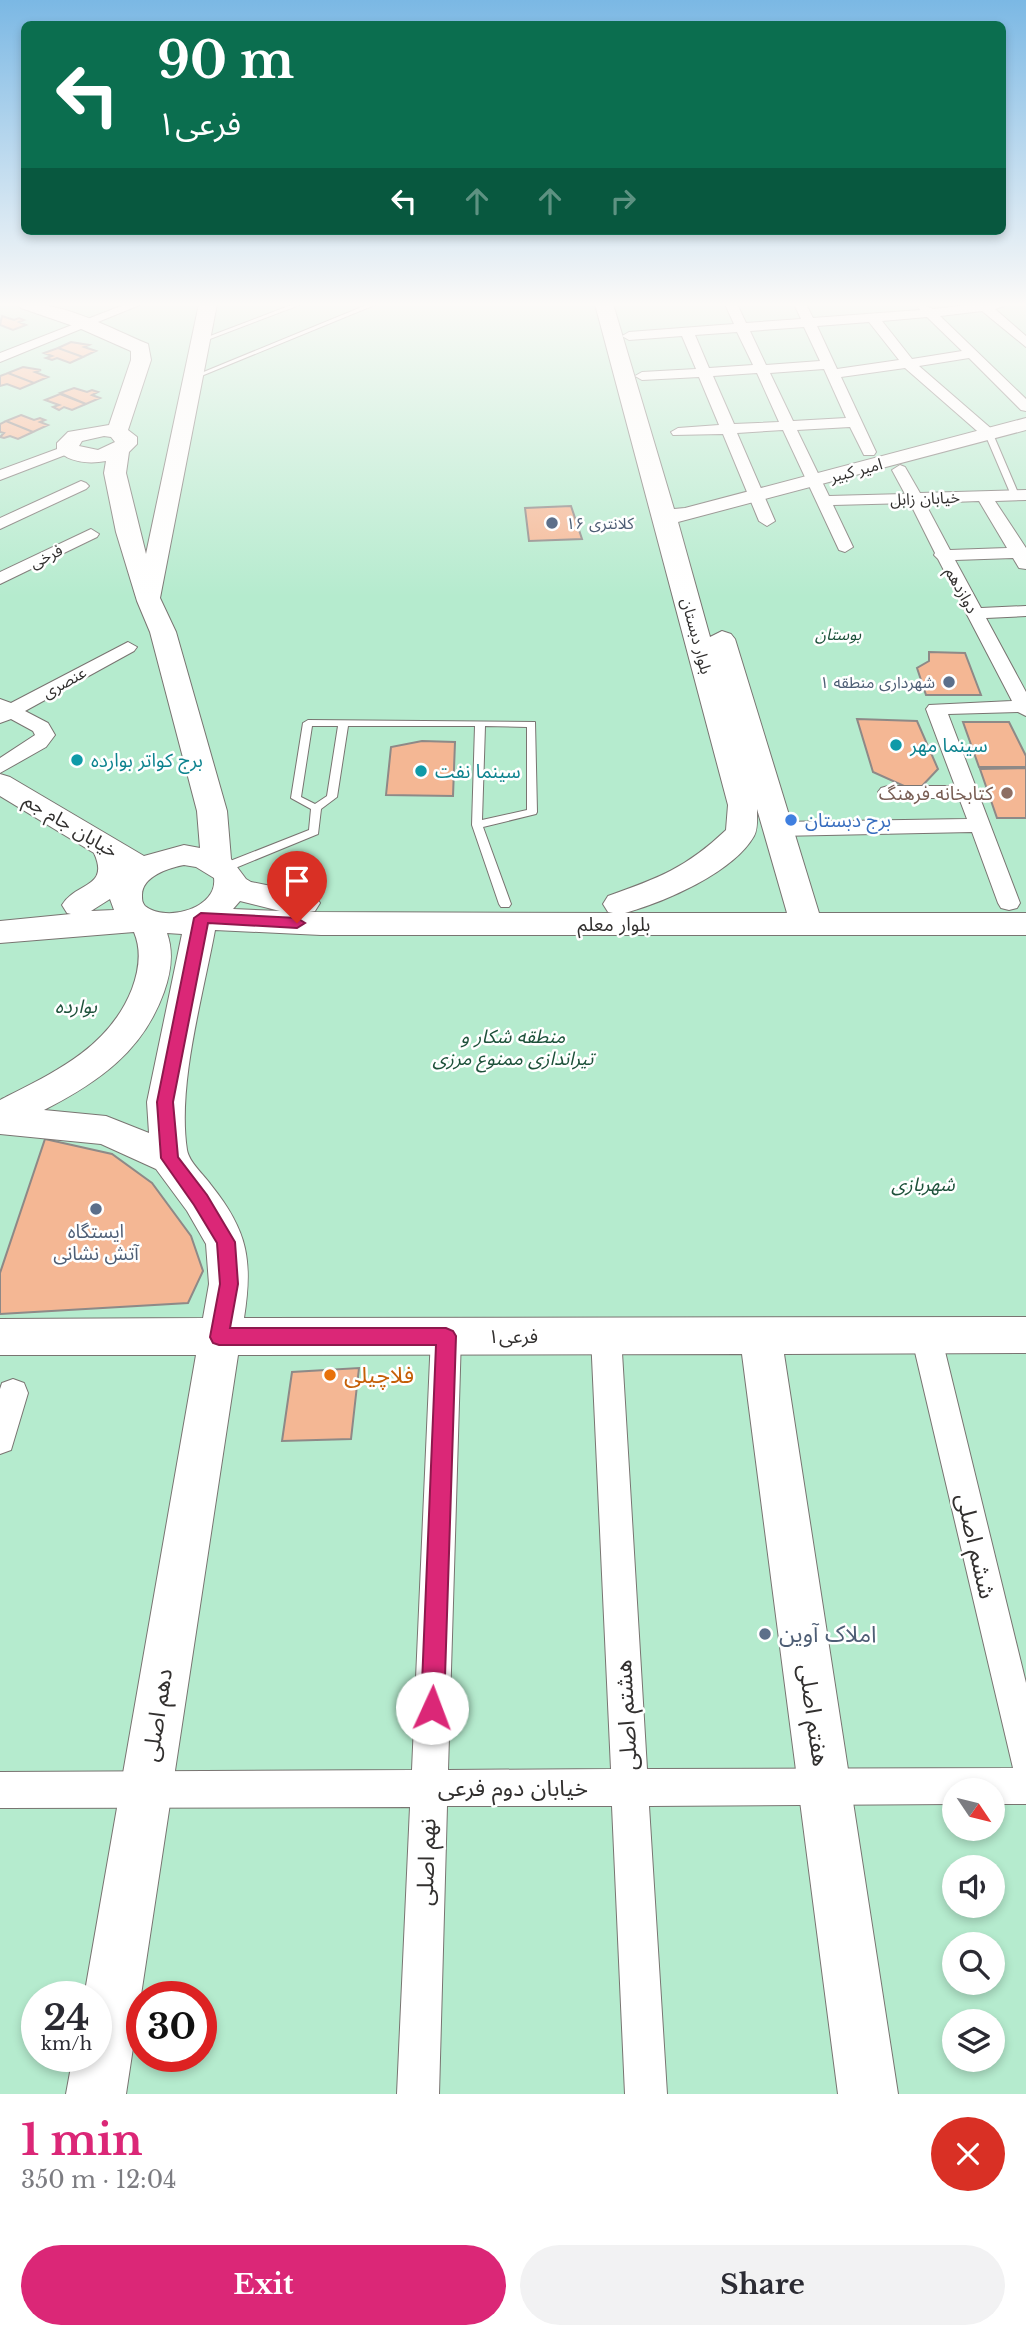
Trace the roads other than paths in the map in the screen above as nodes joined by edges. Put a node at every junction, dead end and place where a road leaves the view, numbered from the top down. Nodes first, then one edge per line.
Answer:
1 (129, 402) edge
2 (188, 402) edge
3 (637, 402) edge
4 (648, 402) edge
5 (719, 402) edge
6 (776, 402) edge
7 (845, 402) edge
8 (952, 402) edge
9 (855, 422) junction
10 (1026, 424) edge
11 (788, 425) junction
12 (730, 428) junction
13 (678, 432) dead end
14 (989, 434) junction
15 (118, 441) junction
16 (68, 450) joint
17 (869, 452) dead end
18 (900, 470) dead end
19 (0, 475) edge
20 (81, 486) dead end
21 (818, 491) junction
22 (170, 495) junction
23 (1021, 495) edge
24 (757, 496) junction
25 (984, 496) junction
26 (914, 499) junction
27 (125, 515) junction
28 (675, 515) junction
29 (767, 521) dead end
30 (0, 524) edge
31 (92, 534) dead end
32 (845, 547) dead end
33 (942, 555) junction
34 (1024, 557) edge
35 (0, 579) edge
36 (149, 601) junction
37 (1026, 611) edge
38 (975, 613) junction
39 (128, 646) dead end
40 (1025, 708) edge
41 (4, 711) edge
42 (480, 723) junction
43 (342, 725) junction
44 (0, 767) edge
45 (0, 783) edge
46 (888, 792) dead end
47 (967, 792) junction
48 (316, 808) junction
49 (212, 811) junction
50 (477, 825) junction
51 (979, 825) junction
52 (778, 829) junction
53 (106, 846) junction
54 (146, 869) junction
55 (224, 871) junction
56 (505, 904) junction
57 (619, 904) junction
58 (78, 905) junction
59 (1020, 910) edge
60 (803, 914) junction
61 (201, 918) junction
62 (0, 920) edge
63 (145, 921) junction
64 (0, 932) edge
65 (0, 1118) edge
66 (169, 1158) junction
67 (926, 1335) junction
68 (1026, 1335) edge
69 (446, 1336) junction
70 (606, 1336) junction
71 (760, 1336) junction
72 (0, 1337) edge
73 (219, 1337) junction
74 (13, 1392) dead end
75 (0, 1440) edge
76 (1026, 1756) edge
77 (1026, 1786) edge
78 (825, 1787) junction
79 (429, 1788) junction
80 (629, 1788) junction
81 (0, 1790) edge
82 (145, 1790) junction
83 (96, 2094) edge
84 (418, 2094) edge
85 (646, 2094) edge
86 (868, 2094) edge

1 - 15 street
2 - 22 street
3 - 28 street, بلوار دبستان
4 - 28 street, بلوار دبستان
5 - 12 street
6 - 11 street
7 - 9 street
8 - 14 street
9 - 11 street
9 - 17 street
10 - 14 street, امیر کبیر
11 - 12 street
11 - 21 street
12 - 13 street
12 - 24 street
14 - 21 street, امیر کبیر
14 - 23 lane
15 - 16 street
15 - 27 street
16 - 19 street
18 - 26 street, دوازدهم
20 - 30 street
21 - 24 street, امیر کبیر
21 - 26 street, خیابان زابل
21 - 32 street
22 - 27 street
22 - 36 street
23 - 25 street, خیابان زابل
24 - 28 street, امیر کبیر
24 - 29 street
25 - 26 street, خیابان زابل
25 - 34 street
26 - 33 street, دوازدهم
27 - 36 street
28 - 52 street, بلوار دبستان
28 - 57 street, بلوار دبستان
31 - 35 street, فرخی
33 - 34 street
33 - 38 street, دوازدهم
36 - 49 street
37 - 38 street
38 - 40 street, دوازدهم
39 - 41 street, عنصری
40 - 47 street
41 - 44 street
42 - 43 lane
42 - 50 lane
42 - 50 lane
43 - 48 lane
43 - 48 lane
45 - 53 street, خیابان جام جم
46 - 47 street
47 - 51 street
48 - 55 lane
49 - 54 street
49 - 55 street
50 - 56 lane
51 - 52 street
51 - 59 street
52 - 60 street, بلوار دبستان
53 - 54 street, خیابان جام جم
53 - 58 street
54 - 55 street
54 - 58 street
54 - 63 street
55 - 56 street, بلوار معلم
55 - 61 street
56 - 57 street, بلوار معلم
57 - 60 street, بلوار معلم
58 - 62 street
59 - 60 street, بلوار معلم
60 - 61 street, بلوار معلم
61 - 63 street
61 - 66 street
63 - 64 street
63 - 65 street
65 - 66 street
66 - 73 street, دهم اصلی
67 - 68 street, فرعی۱
67 - 71 street, فرعی۱
67 - 76 street, ششم اصلی
69 - 70 street, فرعی۱
69 - 73 street, فرعی۱
69 - 79 street, نهم اصلی
70 - 71 street, فرعی۱
70 - 80 street, هشتم اصلی
71 - 78 street, هفتم اصلی
72 - 73 street, فرعی۱
73 - 82 street, دهم اصلی
74 - 75 street
77 - 78 street, خیابان دوم فرعی
78 - 80 street, خیابان دوم فرعی
78 - 86 street, هفتم اصلی
79 - 80 street, خیابان دوم فرعی
79 - 82 street, خیابان دوم فرعی
79 - 84 street, نهم اصلی
80 - 85 street, هشتم اصلی
81 - 82 street, خیابان دوم فرعی
82 - 83 street, دهم اصلی

